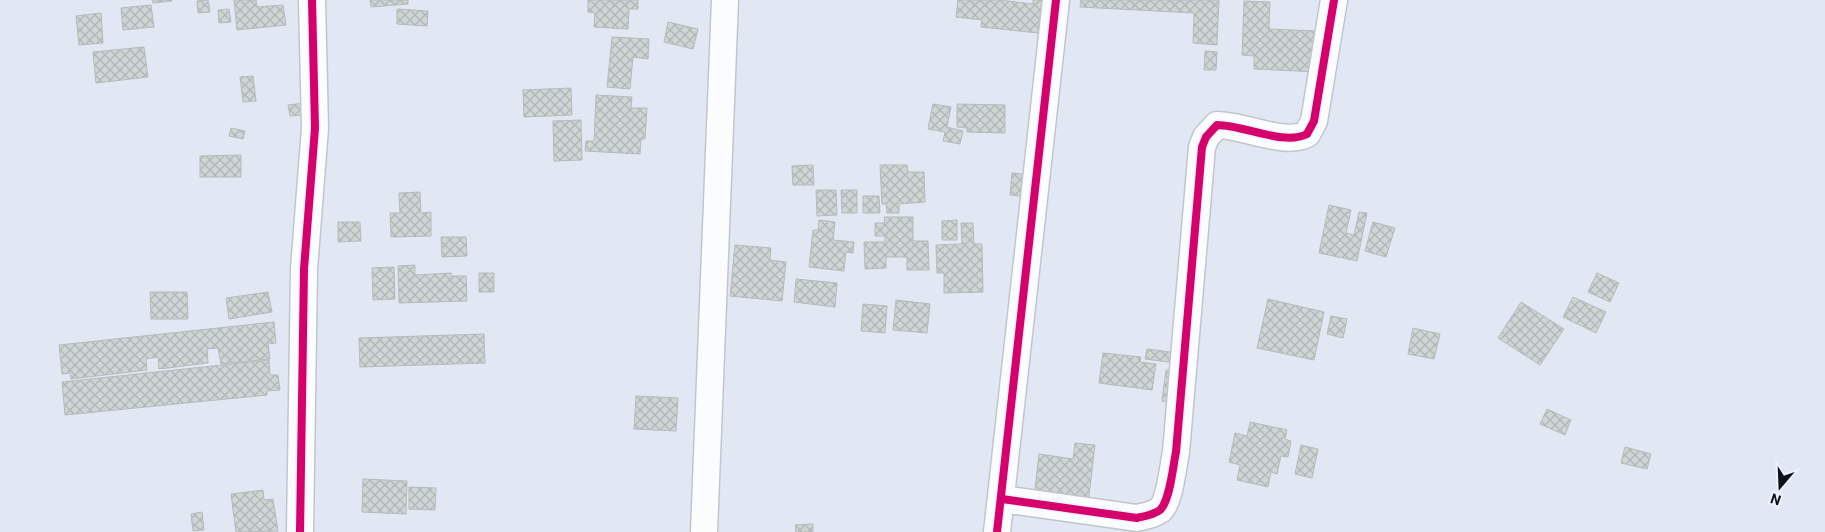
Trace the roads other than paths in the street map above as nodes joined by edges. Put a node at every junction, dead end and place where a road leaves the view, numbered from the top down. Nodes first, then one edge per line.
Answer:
1 (312, 0) edge
2 (725, 0) edge
3 (1056, 0) edge
4 (1334, 0) edge
5 (1002, 499) junction
6 (300, 532) edge
7 (704, 532) edge
8 (997, 532) edge

1 - 6 street
2 - 7 street
3 - 5 street
4 - 5 street
5 - 8 street

